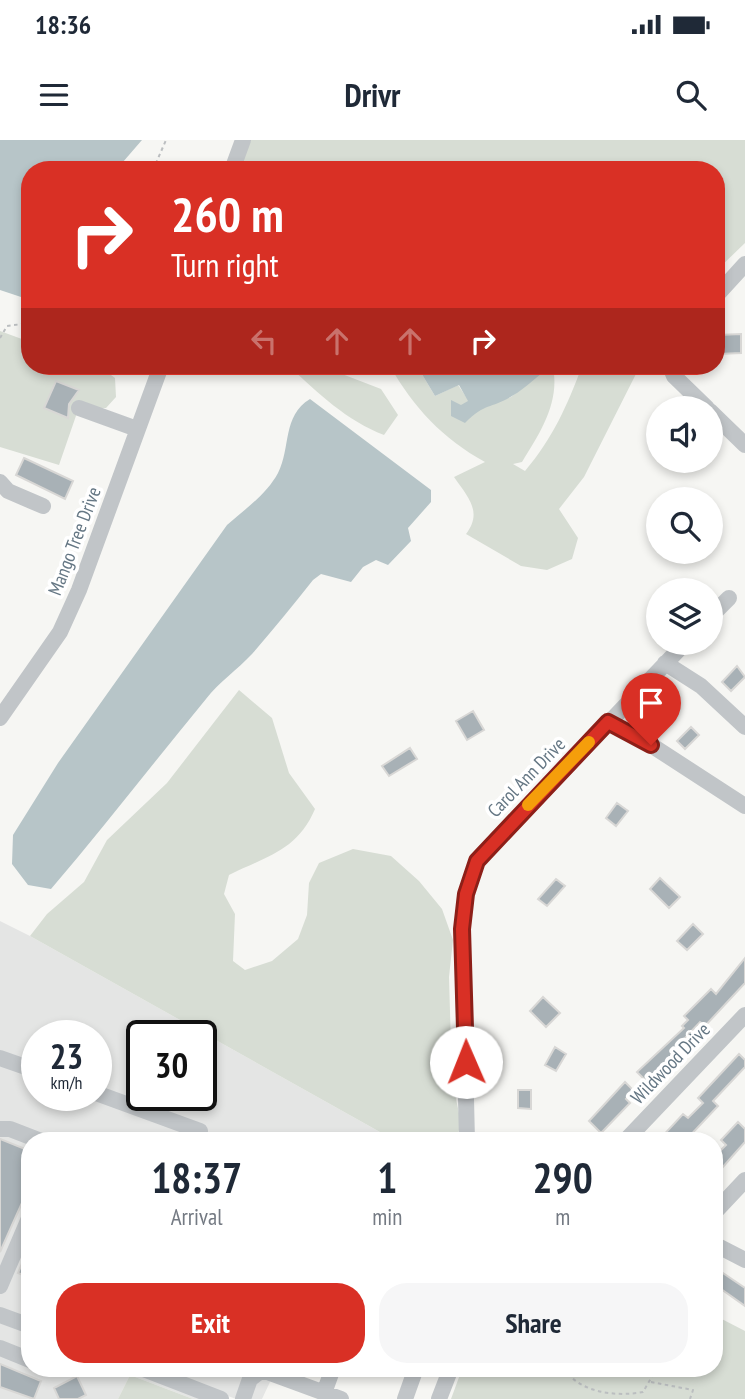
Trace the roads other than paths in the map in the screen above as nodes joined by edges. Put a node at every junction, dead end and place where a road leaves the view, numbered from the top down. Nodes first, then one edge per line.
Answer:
1 (243, 140) edge
2 (235, 161) edge
3 (745, 264) edge
4 (725, 286) edge
5 (158, 375) edge
6 (674, 375) edge
7 (695, 396) edge
8 (79, 408) dead end
9 (723, 424) edge
10 (138, 429) junction
11 (745, 445) edge
12 (0, 482) edge
13 (43, 506) dead end
14 (729, 598) dead end
15 (723, 604) edge
16 (673, 655) edge
17 (665, 663) junction
18 (2, 711) edge
19 (608, 722) junction
20 (745, 727) edge
21 (745, 806) edge
22 (745, 1015) edge
23 (0, 1058) edge
24 (21, 1065) edge
25 (112, 1099) edge
26 (0, 1129) edge
27 (200, 1131) dead end
28 (467, 1132) edge
29 (634, 1132) edge
30 (21, 1133) edge
31 (745, 1180) edge
32 (723, 1203) edge
33 (21, 1237) edge
34 (723, 1249) edge
35 (745, 1261) edge
36 (0, 1286) edge
37 (0, 1315) edge
38 (21, 1323) edge
39 (0, 1348) edge
40 (21, 1356) edge
41 (164, 1377) edge
42 (252, 1377) edge
43 (281, 1377) edge
44 (330, 1377) edge
45 (413, 1377) edge
46 (448, 1377) edge
47 (324, 1392) junction
48 (220, 1399) edge
49 (243, 1399) edge
50 (341, 1399) edge
51 (405, 1399) edge
52 (439, 1399) edge

1 - 2 street
3 - 4 street
5 - 10 street, Mango Tree Drive
6 - 7 street
8 - 10 street
9 - 11 street
10 - 18 street, Mango Tree Drive
12 - 13 street
14 - 15 street
16 - 17 street, Carol Ann Drive
17 - 19 street, Carol Ann Drive
17 - 20 street
19 - 21 street
19 - 28 street, Carol Ann Drive
22 - 29 street, Wildwood Drive
23 - 24 street
25 - 27 street
26 - 30 street
31 - 32 street
33 - 36 street
34 - 35 street
37 - 38 street
39 - 40 street
41 - 48 street
42 - 49 street
43 - 47 street
44 - 47 street
45 - 51 street
46 - 52 street
47 - 50 street

